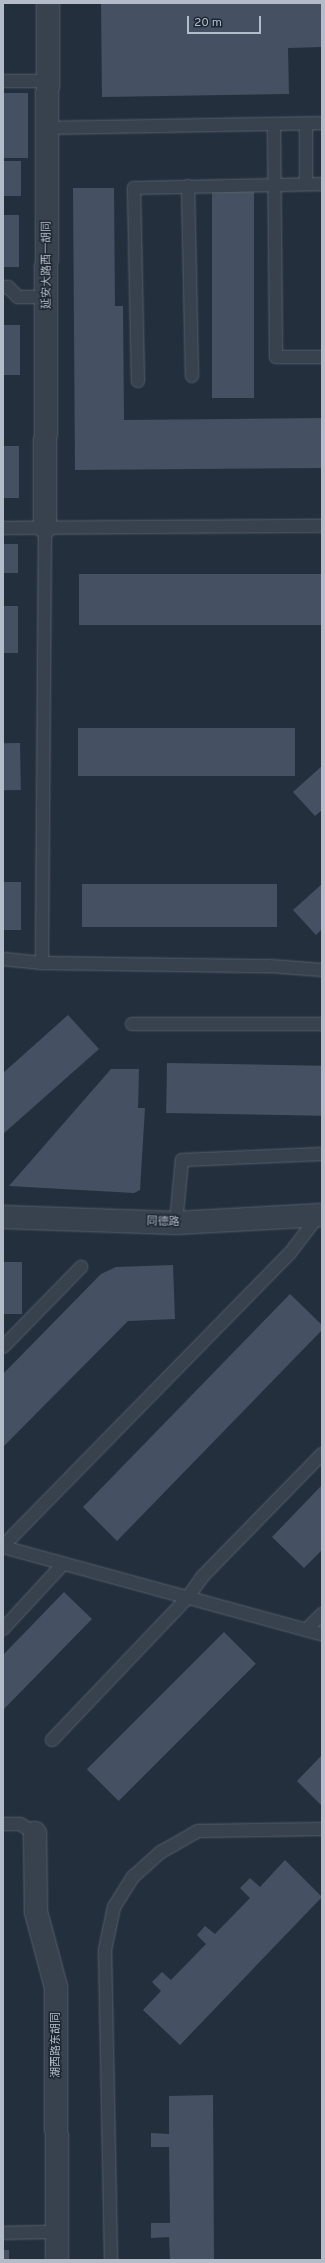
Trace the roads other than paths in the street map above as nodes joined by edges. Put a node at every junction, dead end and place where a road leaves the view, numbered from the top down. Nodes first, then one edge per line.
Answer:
1 (48, 3) edge
2 (3, 81) edge
3 (48, 81) junction
4 (322, 123) edge
5 (274, 124) junction
6 (306, 124) junction
7 (48, 128) junction
8 (306, 184) junction
9 (322, 184) edge
10 (274, 185) junction
11 (188, 186) junction
12 (3, 287) edge
13 (47, 297) junction
14 (322, 357) edge
15 (192, 376) dead end
16 (138, 381) dead end
17 (322, 526) edge
18 (45, 527) junction
19 (3, 528) edge
20 (3, 959) edge
21 (42, 964) junction
22 (322, 970) edge
23 (132, 1024) dead end
24 (322, 1024) edge
25 (322, 1154) edge
26 (320, 1216) edge
27 (3, 1217) edge
28 (176, 1223) junction
29 (81, 1267) dead end
30 (3, 1347) edge
31 (322, 1454) edge
32 (3, 1547) edge
33 (62, 1565) junction
34 (188, 1598) junction
35 (322, 1614) edge
36 (3, 1629) edge
37 (306, 1630) junction
38 (322, 1634) edge
39 (52, 1740) dead end
40 (3, 1824) edge
41 (322, 1829) edge
42 (35, 1833) joint
43 (57, 2232) junction
44 (3, 2233) edge
45 (57, 2260) edge
46 (111, 2260) edge

1 - 3 street, 延安大路西一胡同
2 - 3 lane
3 - 7 street, 延安大路西一胡同
4 - 6 lane
5 - 6 lane
5 - 7 lane
5 - 10 lane
6 - 8 lane
7 - 13 street, 延安大路西一胡同
8 - 9 lane
8 - 10 lane
10 - 11 lane
10 - 14 lane
11 - 15 lane
11 - 16 lane
12 - 13 lane
13 - 18 street, 延安大路西一胡同
17 - 18 lane
18 - 19 lane
18 - 21 lane
20 - 21 lane
21 - 22 lane
23 - 24 lane
25 - 28 lane
26 - 28 street, 同德路
26 - 32 lane
27 - 28 street, 同德路
29 - 30 lane
31 - 34 lane
32 - 33 lane
33 - 34 lane
33 - 36 lane
34 - 37 lane
34 - 39 lane
35 - 37 lane
37 - 38 lane
40 - 42 lane
41 - 46 lane
42 - 43 street, 湖西路东胡同
43 - 44 lane
43 - 45 street, 湖西路东胡同

